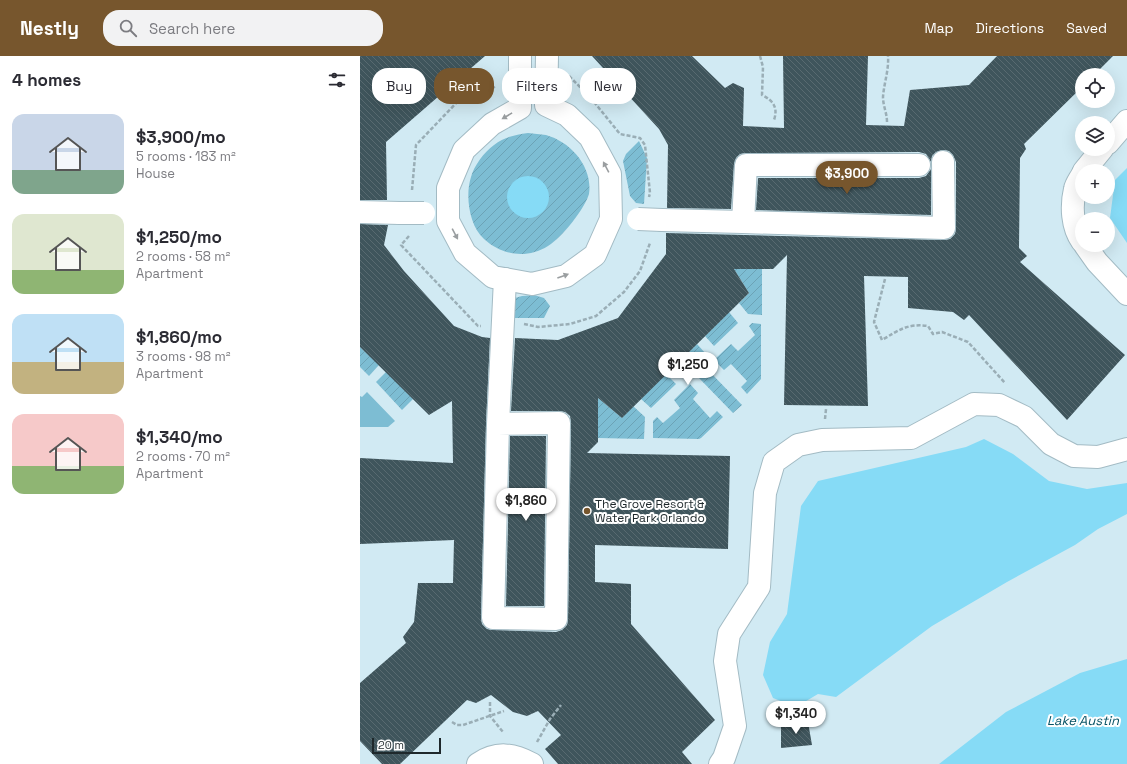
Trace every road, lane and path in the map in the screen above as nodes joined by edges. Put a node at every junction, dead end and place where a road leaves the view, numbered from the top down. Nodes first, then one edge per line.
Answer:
1 (520, 56) edge
2 (546, 56) edge
3 (760, 56) edge
4 (888, 56) edge
5 (572, 79) edge
6 (501, 80) dead end
7 (774, 120) dead end
8 (1127, 121) edge
9 (887, 122) dead end
10 (1115, 134) edge
11 (1096, 156) edge
12 (942, 162) dead end
13 (1090, 164) edge
14 (919, 165) dead end
15 (1075, 188) edge
16 (412, 191) dead end
17 (648, 200) dead end
18 (360, 212) edge
19 (448, 213) junction
20 (611, 219) junction
21 (744, 222) junction
22 (1075, 224) edge
23 (412, 232) dead end
24 (651, 242) dead end
25 (1090, 252) edge
26 (505, 279) junction
27 (885, 279) dead end
28 (1127, 294) edge
29 (503, 325) junction
30 (1017, 414) junction
31 (498, 424) junction
32 (1127, 449) edge
33 (490, 702) dead end
34 (561, 705) dead end
35 (504, 711) dead end
36 (490, 716) junction
37 (452, 722) dead end
38 (504, 755) junction
39 (531, 763) edge
40 (478, 764) edge
41 (720, 764) edge

1 -> 19 lane
20 -> 2 lane
3 - 7 path
4 - 9 path
5 - 17 path
6 - 16 path
8 - 10 lane
11 - 13 lane
12 - 21 lane
14 - 21 lane
15 - 22 lane
18 - 19 lane, bridge
19 -> 26 lane
20 - 21 lane, bridge
26 -> 20 lane
23 - 29 path
24 - 29 path
25 - 28 lane
26 - 29 lane
27 - 30 path
29 - 31 lane
30 - 32 lane
30 - 41 lane
31 - 31 lane
33 - 36 path
34 - 39 path
35 - 36 path
36 - 37 path
36 - 38 path
38 - 39 lane
38 - 40 lane

